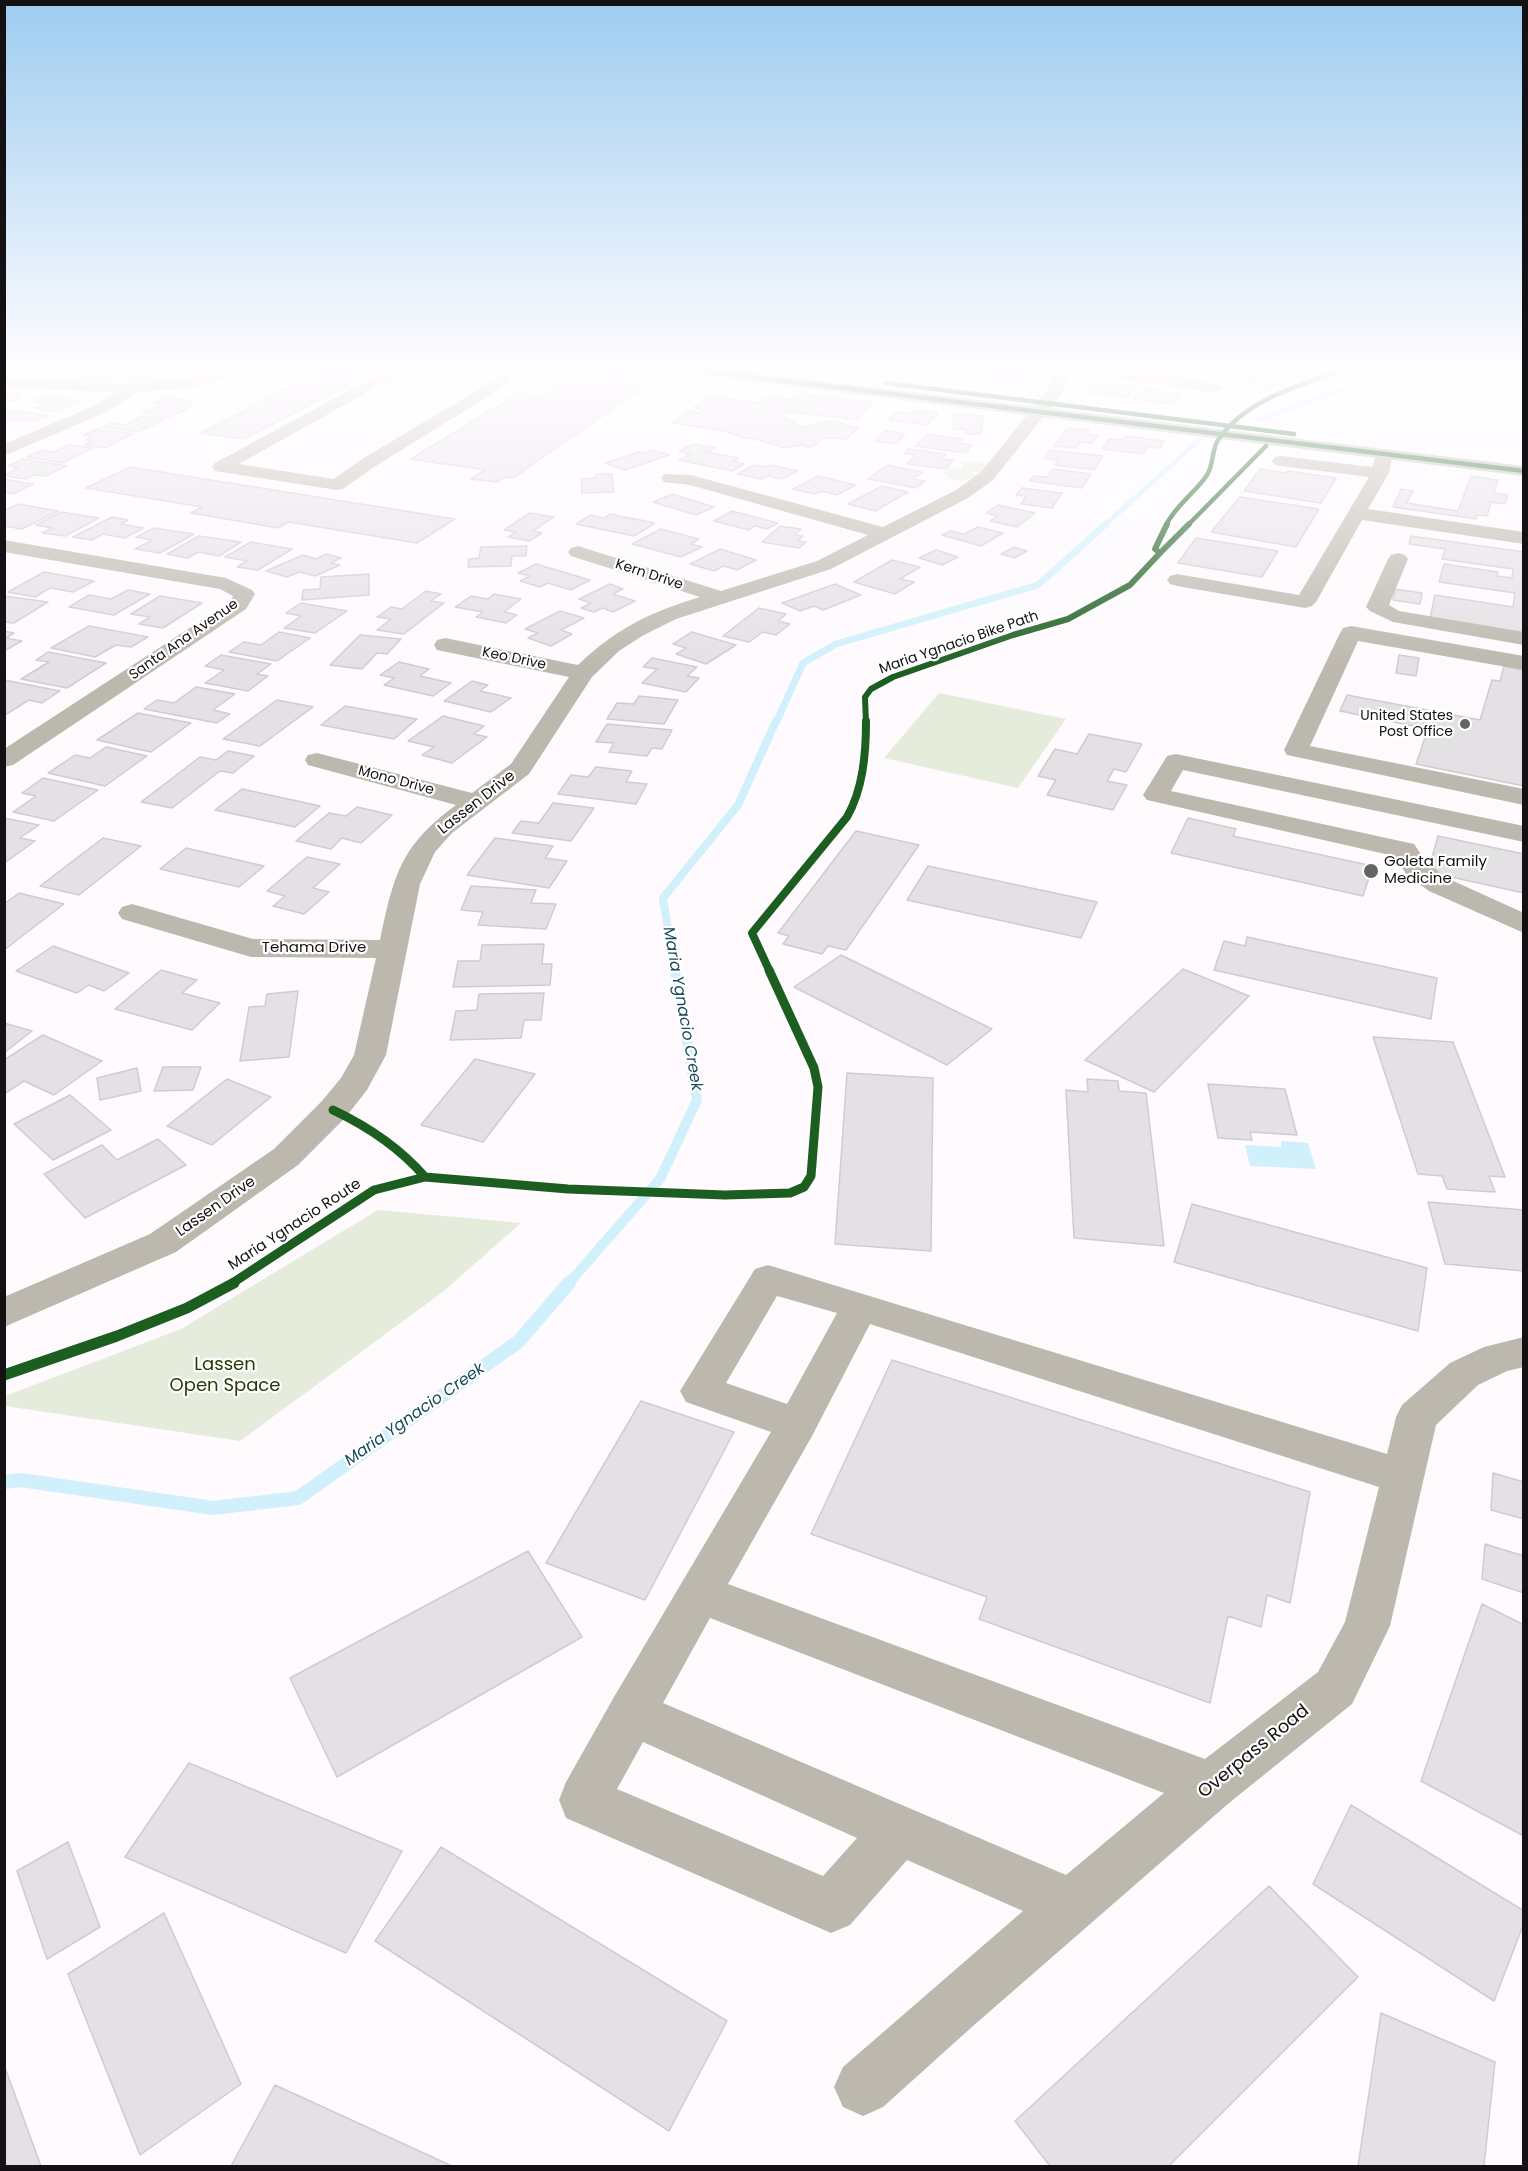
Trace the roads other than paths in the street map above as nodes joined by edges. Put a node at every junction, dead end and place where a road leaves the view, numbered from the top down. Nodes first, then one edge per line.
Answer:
1 (229, 468) edge
2 (362, 468) edge
3 (993, 468) edge
4 (1380, 468) edge
5 (1469, 468) edge
6 (1524, 471) edge
7 (670, 478) dead end
8 (1356, 513) junction
9 (888, 534) junction
10 (1524, 538) edge
11 (4, 546) edge
12 (31, 550) junction
13 (578, 552) dead end
14 (1398, 559) dead end
15 (4, 565) edge
16 (1177, 580) dead end
17 (720, 597) junction
18 (1524, 639) edge
19 (445, 645) dead end
20 (1524, 663) edge
21 (583, 673) junction
22 (4, 760) edge
23 (317, 760) dead end
24 (1524, 797) edge
25 (476, 802) junction
26 (1416, 812) junction
27 (1524, 834) edge
28 (1404, 850) junction
29 (132, 913) dead end
30 (1524, 924) edge
31 (394, 949) junction
32 (8, 1303) edge
33 (860, 1306) junction
34 (1524, 1352) edge
35 (797, 1425) junction
36 (1403, 1477) junction
37 (699, 1593) junction
38 (631, 1713) junction
39 (1211, 1786) junction
40 (899, 1830) junction
41 (1072, 1905) junction
42 (863, 2087) dead end

1 - 2 street
3 - 9 street, Lassen Drive
4 - 8 street
5 - 6 main road
7 - 9 street
8 - 10 street
8 - 16 street
9 - 17 street, Lassen Drive
11 - 12 street, Santa Ana Avenue
12 - 15 street
12 - 22 street, Santa Ana Avenue
13 - 17 street, Kern Drive
14 - 18 street
17 - 21 street, Lassen Drive
19 - 21 street, Keo Drive
20 - 24 street
21 - 25 street, Lassen Drive
23 - 25 street, Mono Drive
25 - 31 street, Lassen Drive
26 - 27 street
26 - 28 street
26 - 28 street
28 - 30 street
29 - 31 street, Tehama Drive
31 - 32 street, Lassen Drive
33 - 35 street
33 - 35 street
33 - 36 street
34 - 36 street, Overpass Road
35 - 37 street
36 - 39 street, Overpass Road
37 - 38 street
37 - 39 street
38 - 40 street
38 - 40 street
39 - 41 street, Overpass Road
40 - 41 street
41 - 42 street, Overpass Road

